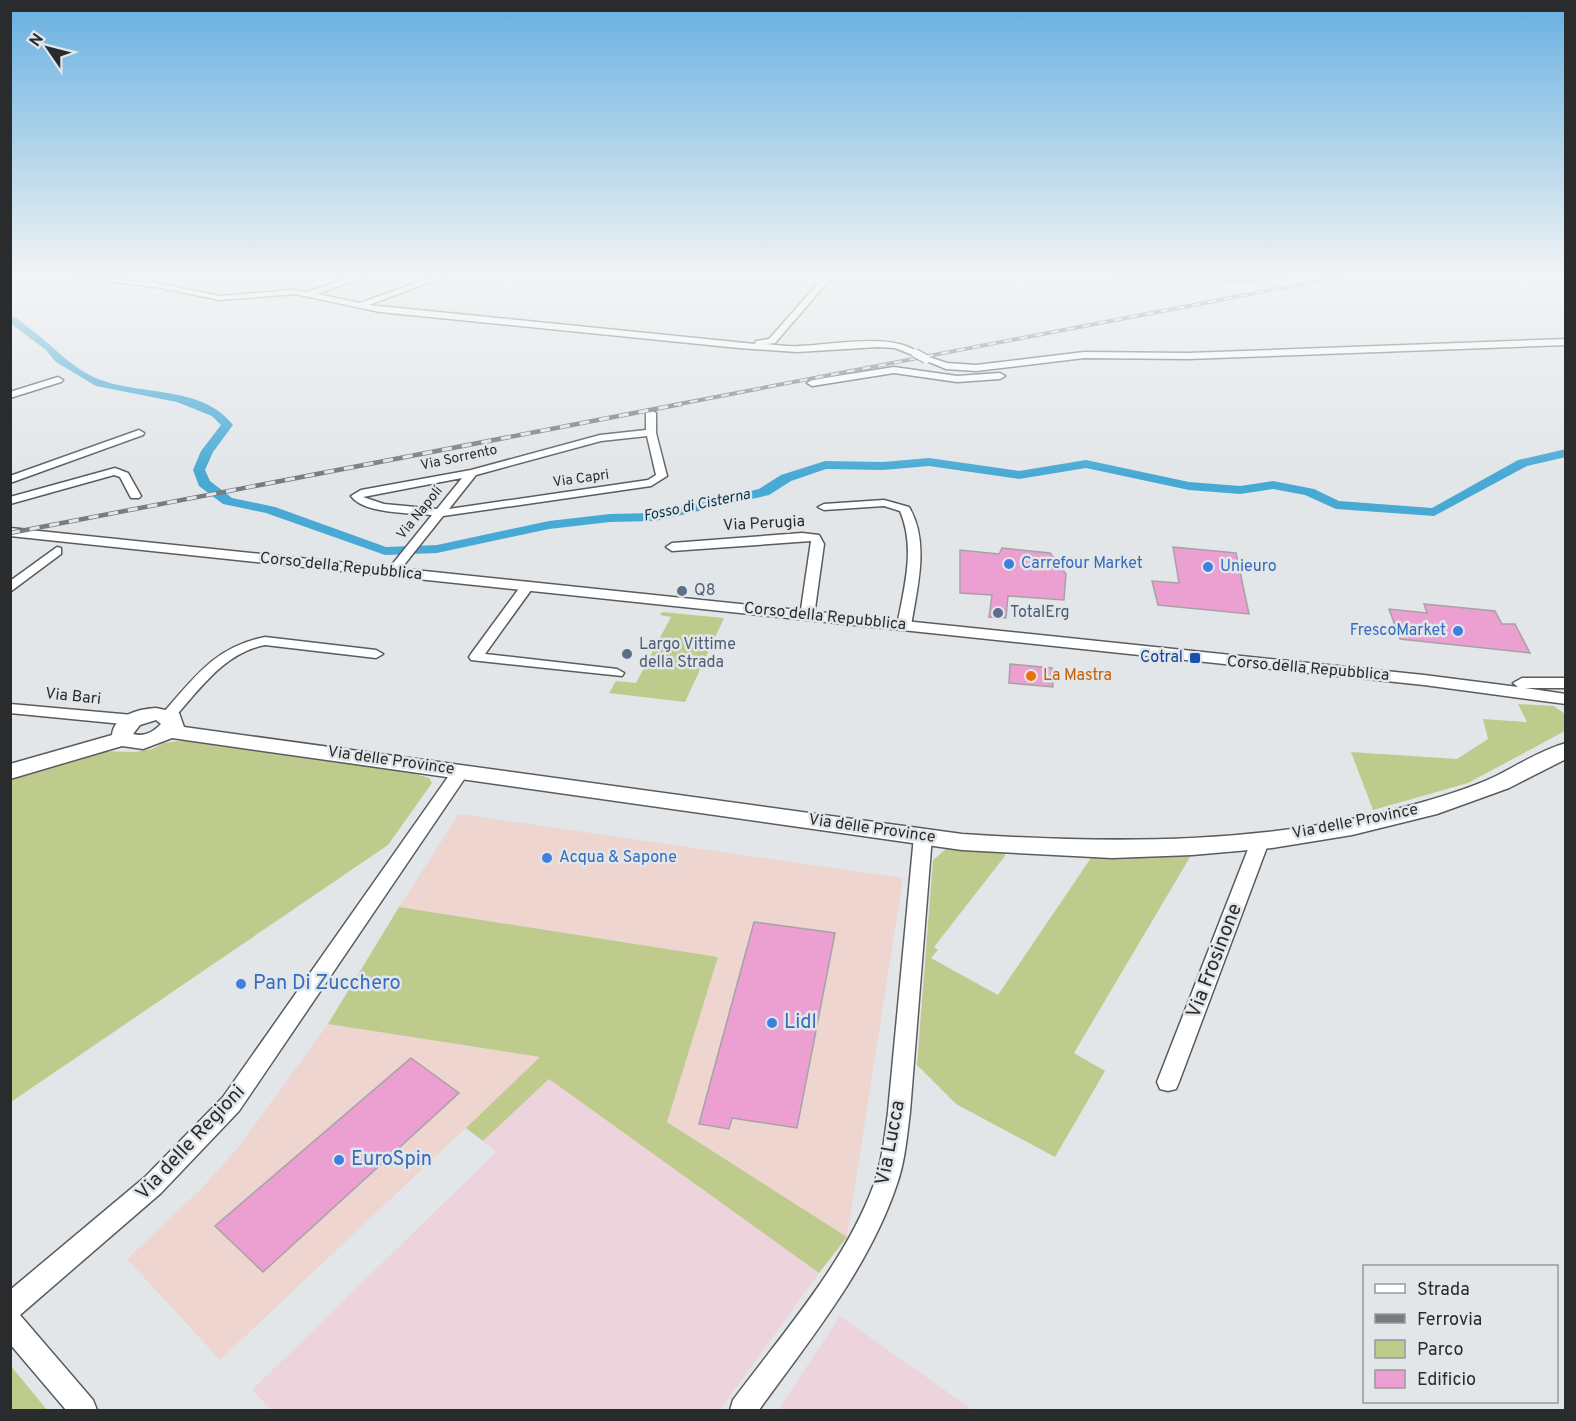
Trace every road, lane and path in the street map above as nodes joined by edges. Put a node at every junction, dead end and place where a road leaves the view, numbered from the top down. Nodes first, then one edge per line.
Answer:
1 (720, 343) edge
2 (1528, 343) edge
3 (1160, 356) junction
4 (58, 380) dead end
5 (812, 383) dead end
6 (10, 395) edge
7 (651, 413) dead end
8 (139, 433) dead end
9 (651, 433) junction
10 (472, 473) junction
11 (10, 480) edge
12 (135, 496) dead end
13 (10, 501) edge
14 (824, 507) dead end
15 (439, 513) junction
16 (10, 532) edge
17 (672, 547) dead end
18 (57, 551) dead end
19 (392, 572) junction
20 (528, 586) junction
21 (10, 588) edge
22 (807, 616) junction
23 (904, 626) junction
24 (376, 654) dead end
25 (617, 674) dead end
26 (1424, 680) junction
27 (1566, 683) edge
28 (1527, 693) junction
29 (1566, 699) edge
30 (10, 708) edge
31 (1566, 708) edge
32 (169, 722) junction
33 (128, 729) junction
34 (1566, 750) edge
35 (461, 771) junction
36 (10, 772) edge
37 (923, 836) junction
38 (1261, 839) junction
39 (1168, 1082) dead end
40 (10, 1307) edge
41 (10, 1323) edge
42 (83, 1410) edge
43 (743, 1410) edge

1 - 3 street, bridge
2 - 3 street
3 - 5 street
4 - 6 street
7 - 9 street, Via Capri
8 - 11 street
9 - 10 street, Via Sorrento
9 - 15 street, Via Capri
10 - 15 street, Via Napoli
10 - 15 street, Via Sorrento
12 - 13 street
14 - 23 street
15 - 19 street, Via Napoli
16 - 19 street, Corso della Repubblica
17 - 22 street, Via Perugia
18 - 21 street
19 - 20 street, Corso della Repubblica
20 - 22 street, Corso della Repubblica
20 - 25 street
22 - 23 street, Corso della Repubblica
23 - 26 street, Corso della Repubblica
24 - 32 street
26 - 27 street, Corso della Repubblica
26 - 28 street, Corso della Repubblica
28 - 29 street, Corso della Repubblica
28 - 31 street
30 - 33 street, Via Bari
32 - 33 main road
32 - 35 main road, Via delle Province
33 - 36 main road
34 - 38 main road, Via delle Province
35 - 37 main road, Via delle Province
35 - 40 street, Via delle Regioni
37 - 38 main road, Via delle Province
37 - 43 street, Via Lucca
38 - 39 street, Via Frosinone
41 - 42 street

